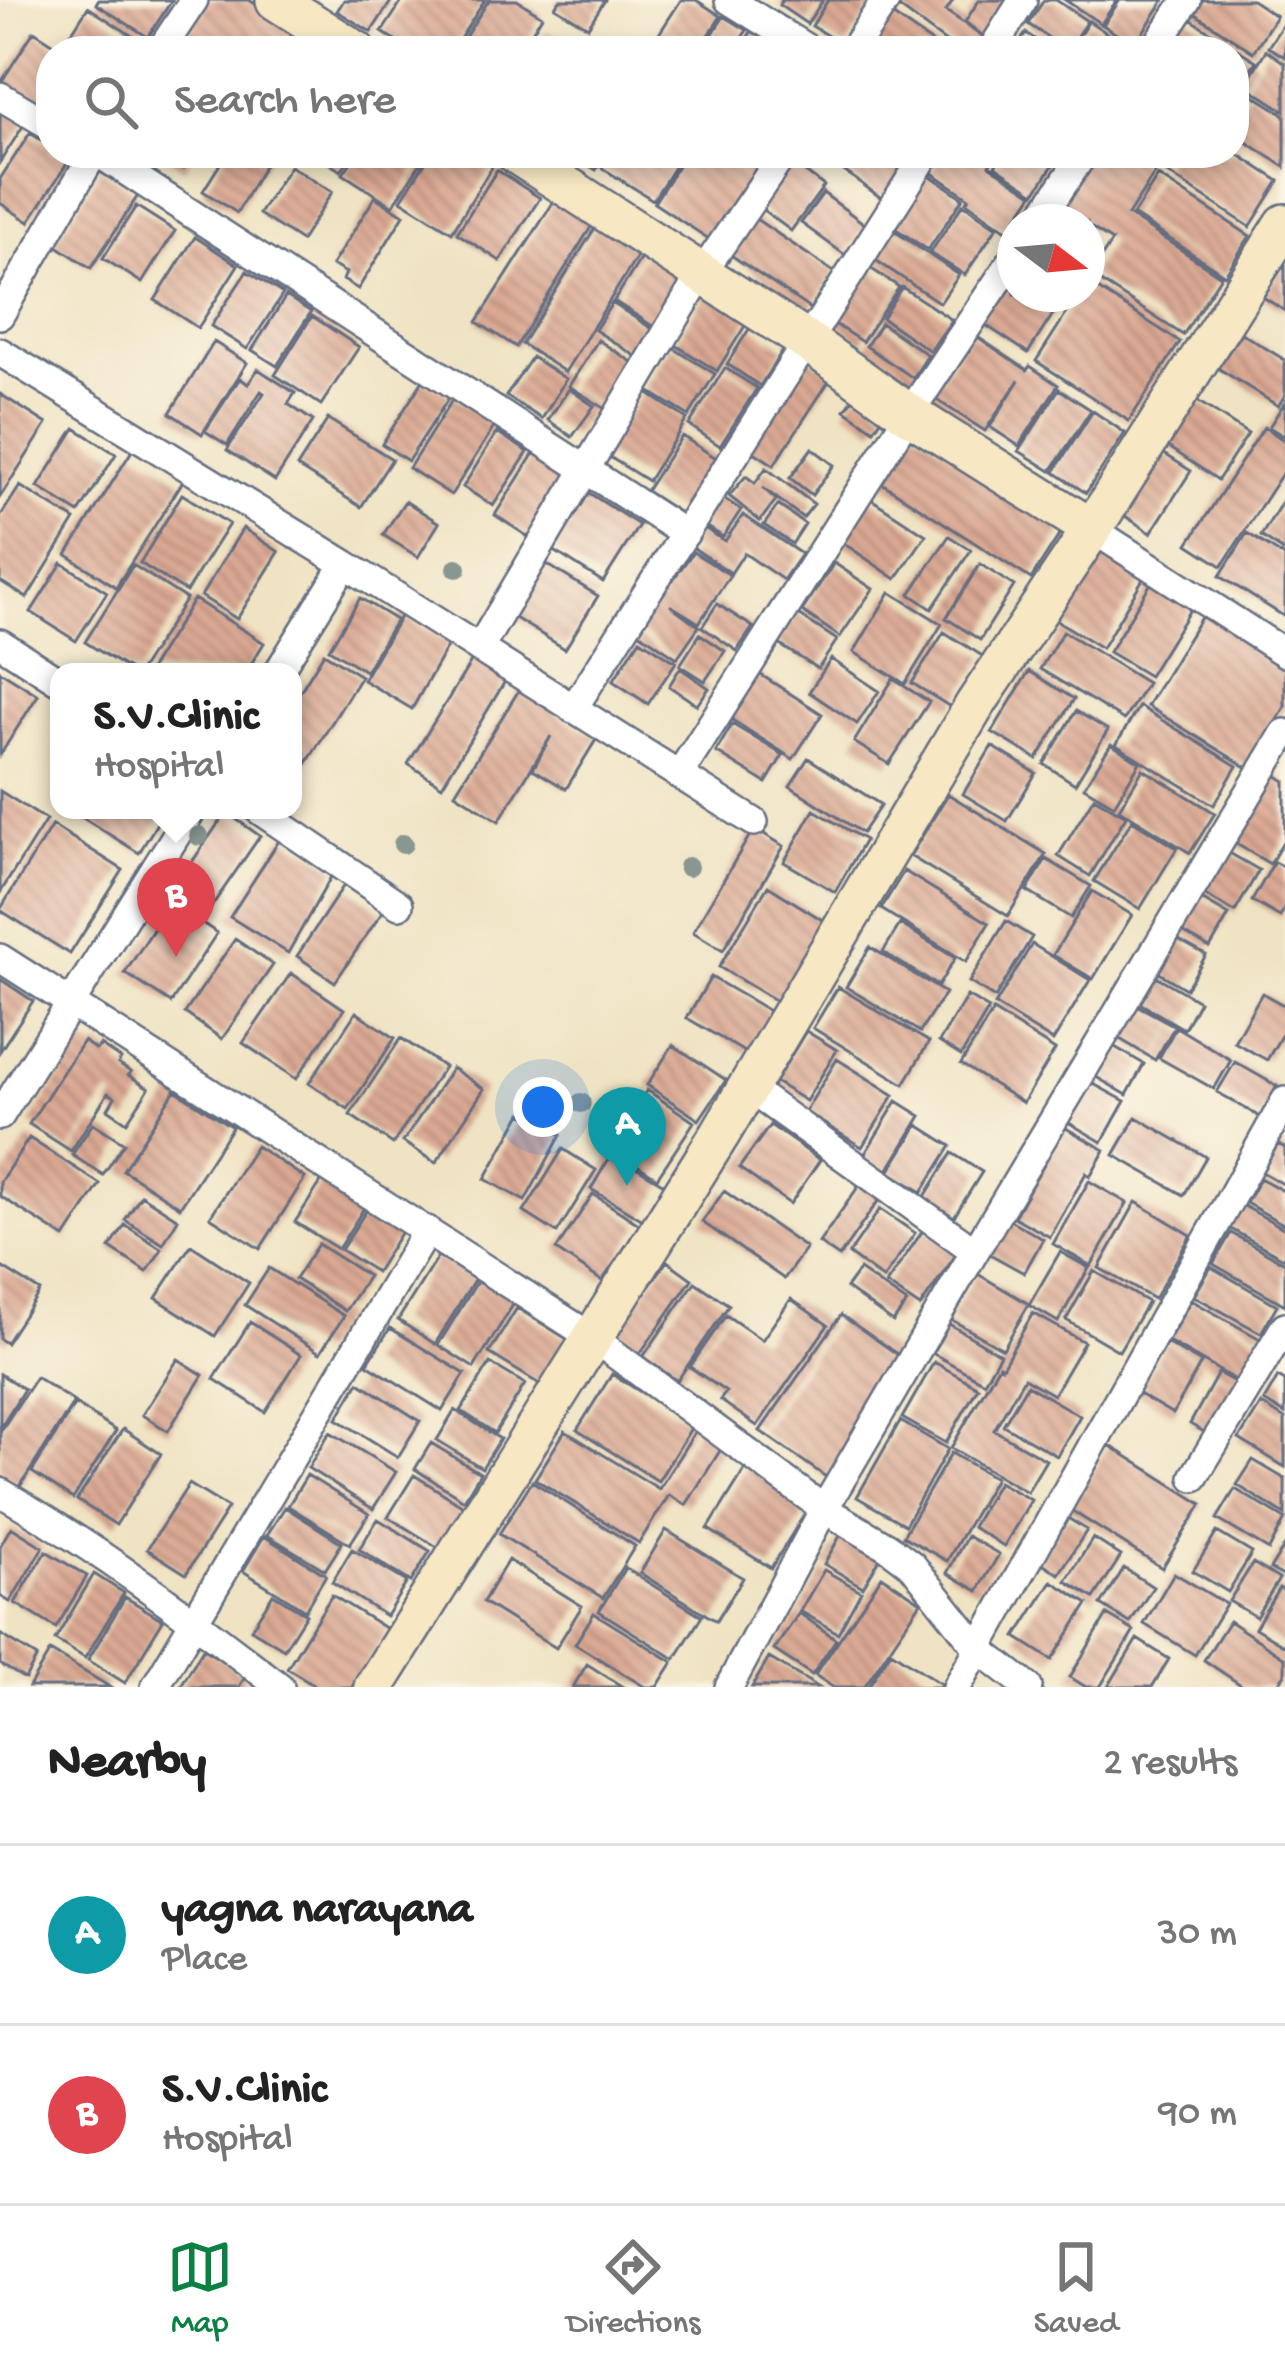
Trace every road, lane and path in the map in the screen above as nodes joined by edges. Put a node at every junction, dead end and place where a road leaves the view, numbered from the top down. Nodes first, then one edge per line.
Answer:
1 (194, 0) edge
2 (276, 0) edge
3 (729, 0) edge
4 (886, 0) edge
5 (1024, 0) edge
6 (1187, 0) edge
7 (170, 36) edge
8 (332, 36) edge
9 (787, 36) edge
10 (862, 36) edge
11 (1001, 36) edge
12 (1163, 36) edge
13 (0, 96) edge
14 (36, 117) edge
15 (87, 168) edge
16 (119, 168) edge
17 (538, 168) edge
18 (774, 168) edge
19 (918, 168) edge
20 (1074, 168) edge
21 (1050, 204) edge
22 (1285, 224) edge
23 (702, 273) junction
24 (997, 283) edge
25 (0, 315) edge
26 (808, 342) junction
27 (0, 352) edge
28 (909, 414) junction
29 (584, 469) junction
30 (1092, 529) junction
31 (685, 534) junction
32 (345, 564) junction
33 (0, 643) edge
34 (479, 650) junction
35 (1285, 653) edge
36 (284, 663) edge
37 (50, 674) edge
38 (573, 709) junction
39 (1285, 733) edge
40 (1275, 766) edge
41 (679, 775) junction
42 (186, 819) edge
43 (272, 819) edge
44 (754, 822) dead end
45 (399, 905) dead end
46 (0, 958) edge
47 (69, 1004) junction
48 (748, 1088) junction
49 (1285, 1101) edge
50 (0, 1116) edge
51 (427, 1230) junction
52 (974, 1251) junction
53 (1285, 1326) edge
54 (593, 1338) junction
55 (1194, 1477) dead end
56 (0, 1492) edge
57 (824, 1509) junction
58 (195, 1621) junction
59 (978, 1648) junction
60 (155, 1687) edge
61 (280, 1687) edge
62 (374, 1687) edge
63 (729, 1687) edge
64 (957, 1687) edge
65 (1028, 1687) edge

1 - 7 street
2 - 8 street
3 - 9 street
4 - 10 street
5 - 11 street
6 - 12 street
13 - 14 street
15 - 25 street
16 - 29 street
17 - 23 street
18 - 23 street
19 - 26 street
20 - 21 street
22 - 30 street
23 - 26 street
23 - 29 street
24 - 28 street
26 - 28 street
26 - 31 street
27 - 32 street
28 - 30 street
28 - 41 street
29 - 31 street
29 - 34 street
30 - 35 street
30 - 48 street
31 - 38 street
32 - 34 street
32 - 36 street
33 - 37 street
34 - 38 street
38 - 41 street
39 - 40 street
40 - 52 street
41 - 44 street
42 - 47 street
43 - 45 street
46 - 47 street
47 - 50 street
47 - 51 street
48 - 52 street
48 - 54 street
49 - 59 street
51 - 54 street
51 - 58 street
52 - 57 street
53 - 55 street
54 - 57 street
54 - 62 street
56 - 58 street
57 - 59 street
57 - 63 street
58 - 60 street
58 - 61 street
59 - 64 street
59 - 65 street

